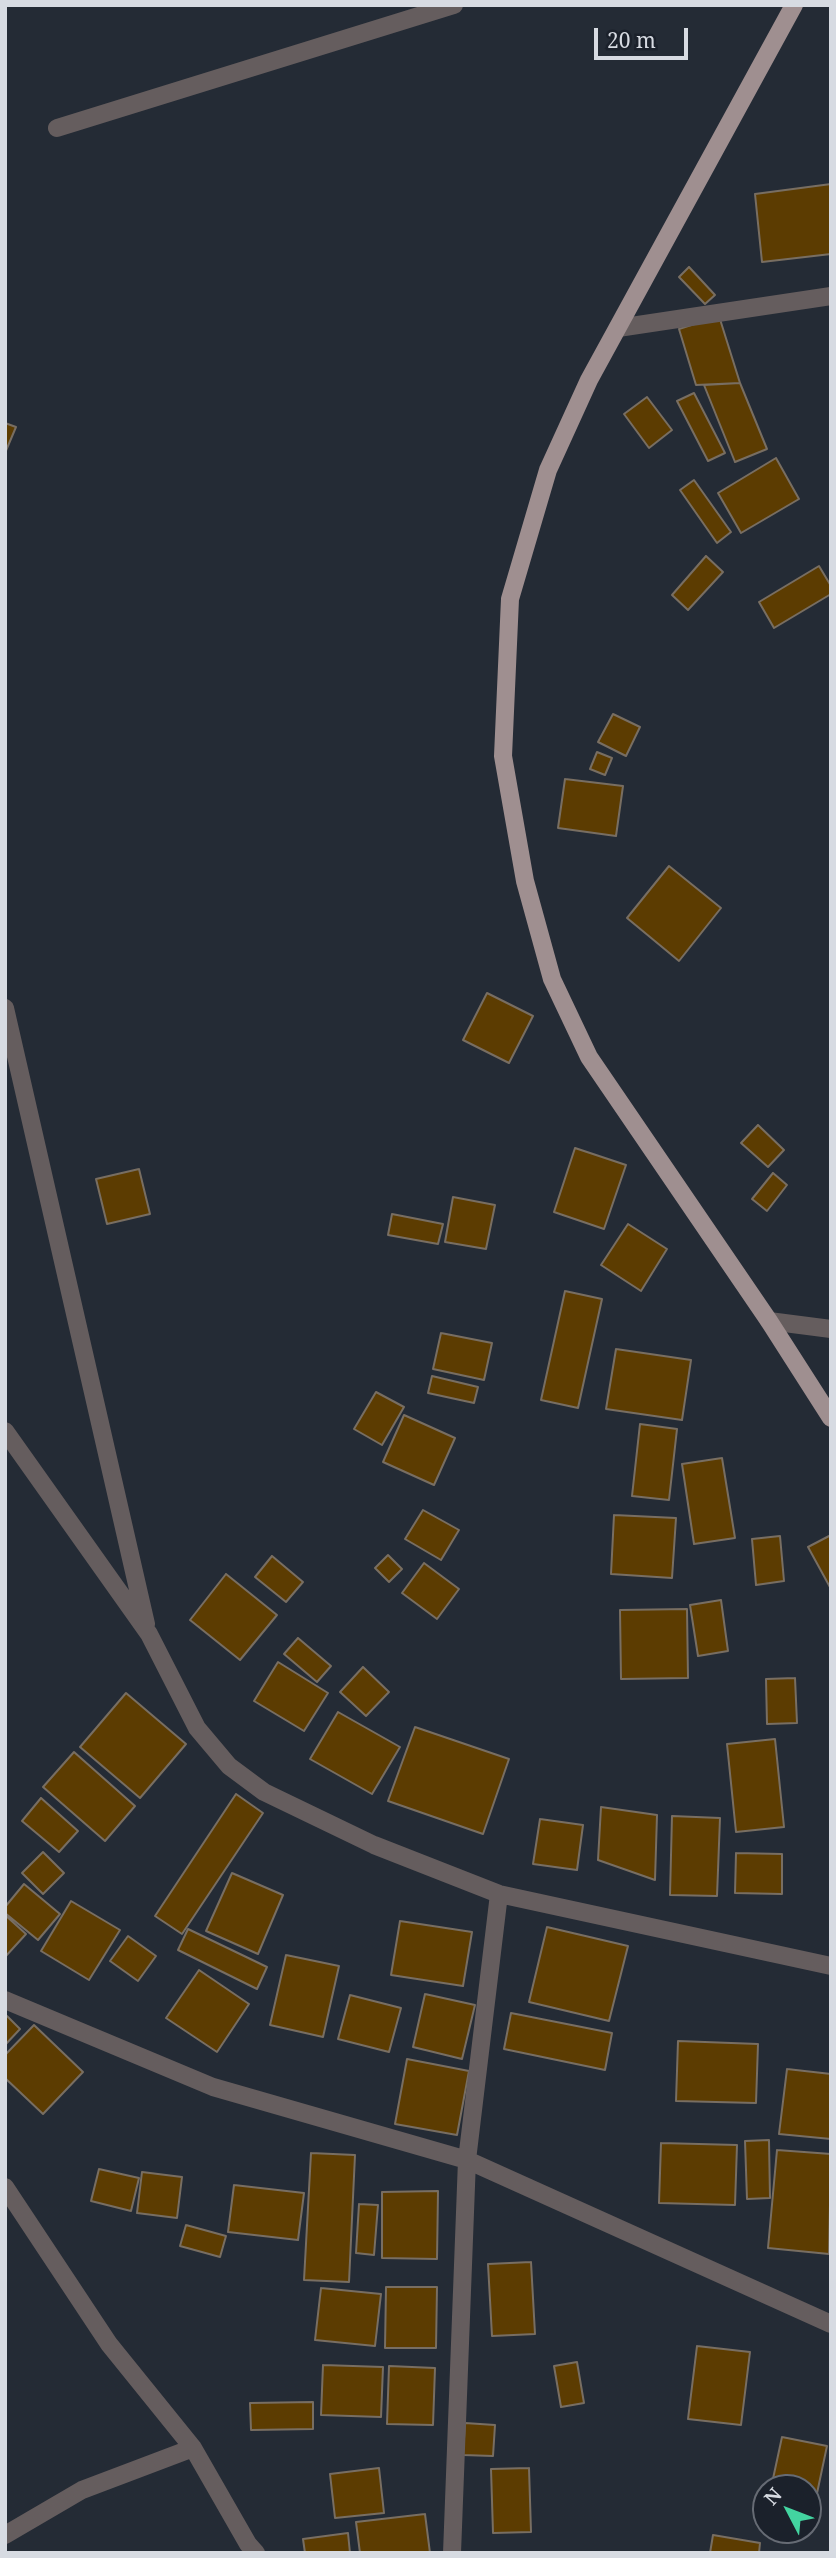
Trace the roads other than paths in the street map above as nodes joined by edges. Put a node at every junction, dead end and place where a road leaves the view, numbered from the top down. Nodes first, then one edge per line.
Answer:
1 (454, 5) edge
2 (794, 5) edge
3 (57, 128) dead end
4 (831, 296) edge
5 (618, 328) junction
6 (5, 1008) edge
7 (769, 1321) junction
8 (831, 1329) edge
9 (831, 1418) edge
10 (5, 1431) edge
11 (149, 1634) junction
12 (499, 1894) junction
13 (831, 1966) edge
14 (5, 2000) edge
15 (467, 2160) junction
16 (5, 2187) edge
17 (831, 2324) edge
18 (193, 2448) junction
19 (5, 2535) edge
20 (256, 2553) edge
21 (452, 2553) edge

1 - 3 street
2 - 5 main road
4 - 5 street
5 - 7 main road
6 - 11 street
7 - 8 street
7 - 9 main road
10 - 11 street
11 - 12 street
12 - 13 street
12 - 15 street
14 - 15 street
15 - 17 street
15 - 21 street
16 - 18 street
18 - 19 street
18 - 20 street

